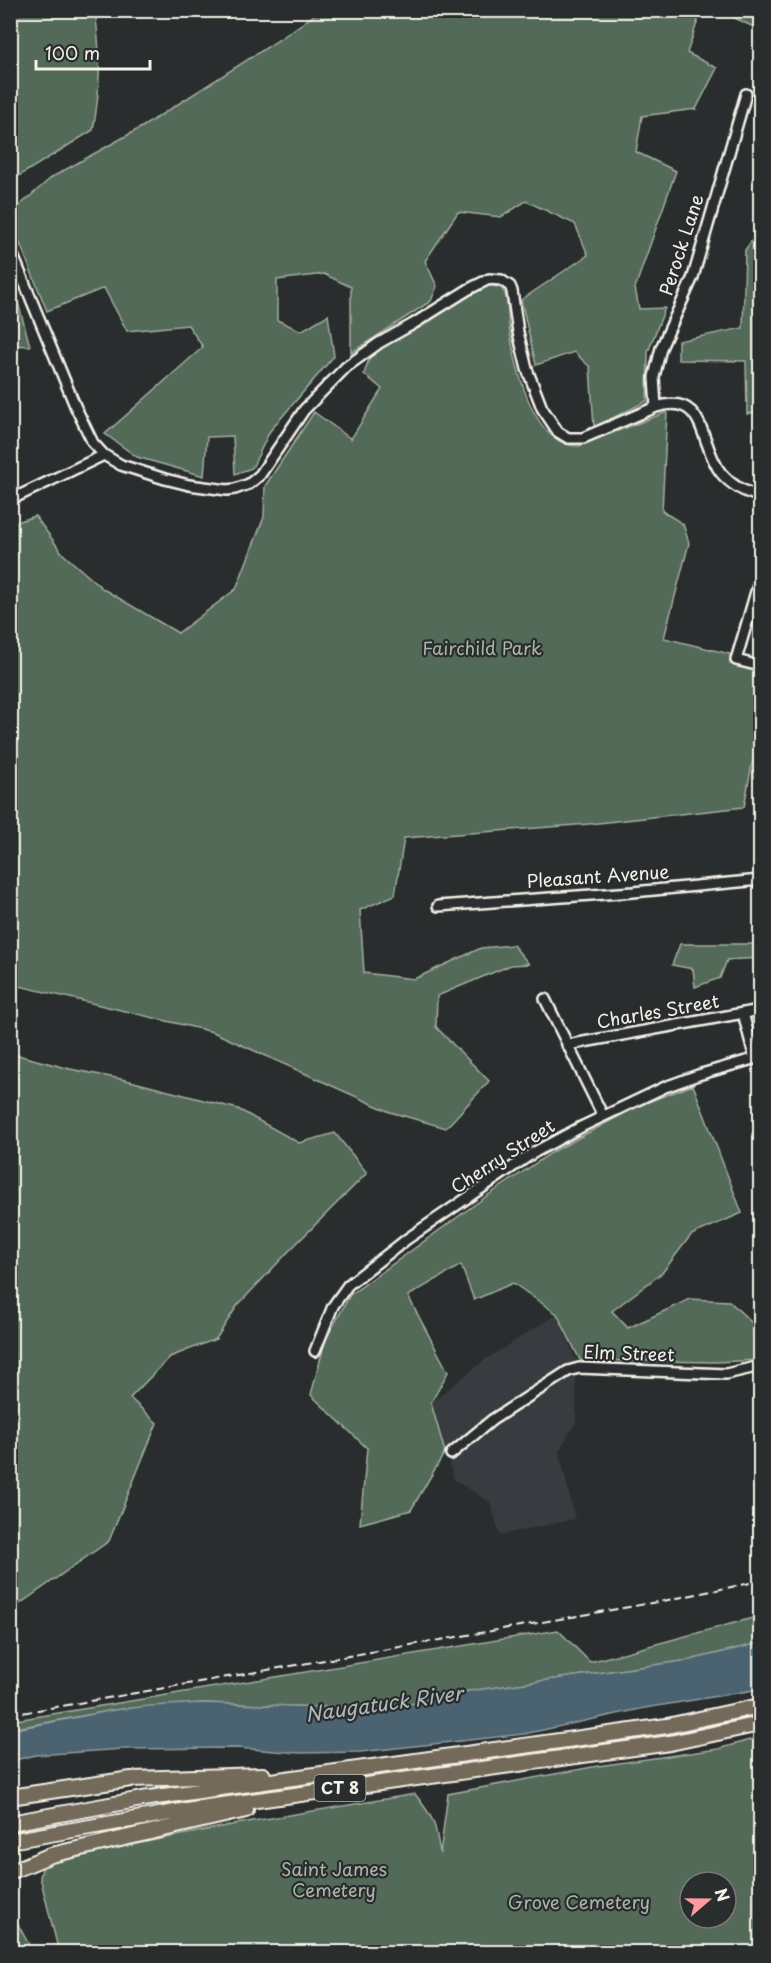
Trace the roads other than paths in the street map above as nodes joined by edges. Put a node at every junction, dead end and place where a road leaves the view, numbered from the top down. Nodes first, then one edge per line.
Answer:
1 (746, 94) dead end
2 (10, 248) edge
3 (656, 407) junction
4 (104, 455) junction
5 (760, 496) edge
6 (10, 500) edge
7 (760, 578) edge
8 (760, 666) edge
9 (760, 880) edge
10 (438, 906) dead end
11 (545, 999) dead end
12 (760, 1010) edge
13 (743, 1013) junction
14 (567, 1045) junction
15 (758, 1058) edge
16 (603, 1116) junction
17 (315, 1351) dead end
18 (760, 1366) edge
19 (451, 1454) dead end
20 (760, 1706) edge
21 (760, 1724) edge
22 (334, 1772) junction
23 (345, 1788) junction
24 (10, 1797) edge
25 (10, 1823) edge
26 (10, 1841) edge
27 (10, 1872) edge

1 - 3 street, Perock Lane
2 - 4 street
3 - 4 street
3 - 5 street
4 - 6 street
7 - 8 street
9 - 10 street, Pleasant Avenue
11 - 14 street
12 - 13 street
13 - 14 street, Charles Street
13 - 15 street, Charles Street
14 - 16 street
15 - 16 street, Cherry Street
16 - 17 street, Cherry Street
18 - 19 street, Elm Street
20 - 22 highway, CT 8
21 - 23 highway, CT 8
22 - 24 highway
22 - 25 highway, CT 8
23 - 26 highway, CT 8
23 - 27 highway

